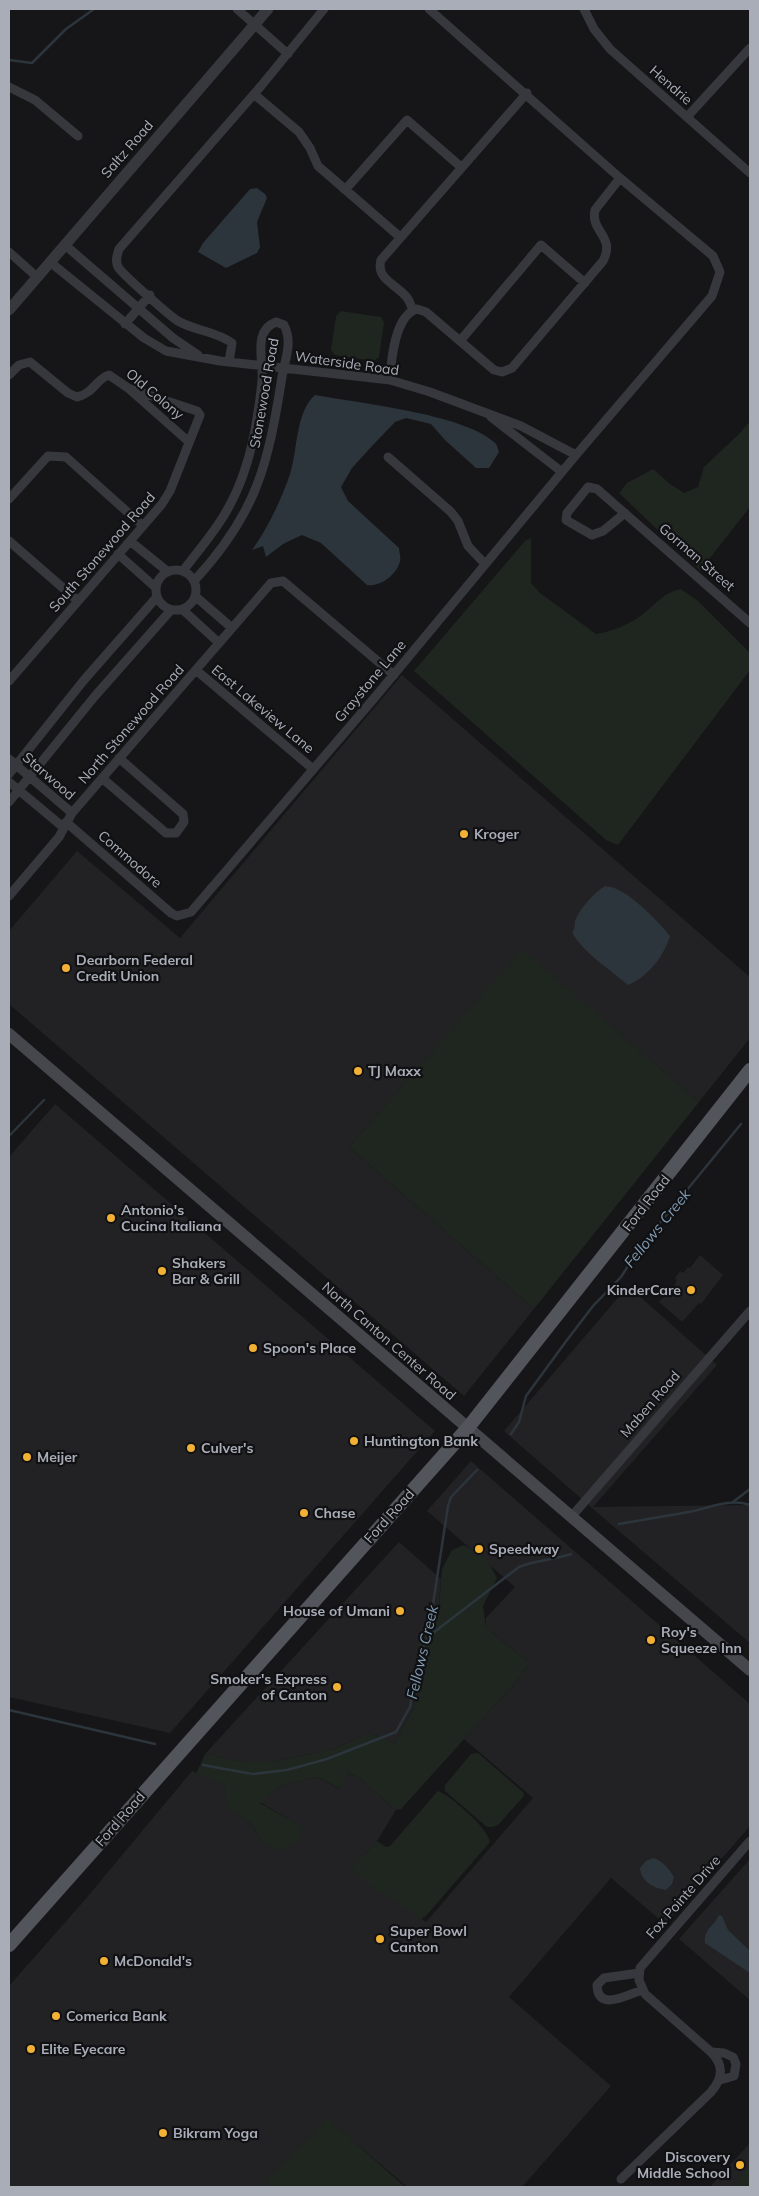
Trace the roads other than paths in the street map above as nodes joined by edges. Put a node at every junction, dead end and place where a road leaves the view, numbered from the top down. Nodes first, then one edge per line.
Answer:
1 (237, 9) edge
2 (268, 9) edge
3 (324, 9) edge
4 (430, 9) edge
5 (584, 9) edge
6 (255, 24) junction
7 (750, 48) edge
8 (288, 54) junction
9 (9, 87) edge
10 (527, 93) junction
11 (254, 94) junction
12 (687, 117) junction
13 (78, 136) dead end
14 (461, 167) junction
15 (750, 172) edge
16 (620, 178) junction
17 (345, 190) junction
18 (400, 237) junction
19 (65, 244) junction
20 (9, 252) edge
21 (50, 262) junction
22 (37, 277) junction
23 (585, 283) junction
24 (150, 296) junction
25 (138, 309) junction
26 (9, 310) edge
27 (413, 310) junction
28 (125, 324) junction
29 (460, 341) junction
30 (202, 358) junction
31 (229, 362) junction
32 (261, 365) junction
33 (283, 368) junction
34 (9, 375) edge
35 (390, 380) junction
36 (128, 388) junction
37 (485, 412) junction
38 (189, 442) junction
39 (576, 455) junction
40 (388, 457) dead end
41 (562, 472) junction
42 (9, 499) edge
43 (625, 513) junction
44 (143, 526) junction
45 (9, 540) edge
46 (130, 541) junction
47 (118, 554) junction
48 (485, 564) junction
49 (167, 571) junction
50 (183, 571) junction
51 (194, 581) junction
52 (155, 587) junction
53 (195, 596) junction
54 (156, 598) junction
55 (78, 601) junction
56 (170, 610) junction
57 (183, 610) junction
58 (750, 623) edge
59 (232, 628) junction
60 (219, 643) junction
61 (9, 669) edge
62 (196, 670) junction
63 (394, 675) junction
64 (9, 680) edge
65 (119, 758) junction
66 (9, 759) edge
67 (16, 766) junction
68 (313, 769) junction
69 (9, 774) edge
70 (30, 777) junction
71 (102, 778) junction
72 (9, 782) edge
73 (19, 790) junction
74 (9, 802) edge
75 (72, 813) junction
76 (64, 824) junction
77 (9, 896) edge
78 (177, 916) joint
79 (9, 1034) edge
80 (750, 1070) edge
81 (750, 1310) edge
82 (467, 1429) junction
83 (572, 1516) junction
84 (750, 1670) edge
85 (750, 1841) edge
86 (9, 1945) edge
87 (639, 1973) junction
88 (642, 1990) junction
89 (711, 2052) junction
90 (720, 2080) junction
91 (621, 2179) dead end

1 - 6 street
2 - 6 street, Saltz Road
3 - 8 street
4 - 10 street, Graystone Lane
5 - 12 street, Hendrie
6 - 8 street
6 - 19 street, Saltz Road
7 - 12 street
8 - 11 street
9 - 13 street
10 - 14 street
10 - 16 street, Graystone Lane
11 - 17 street
11 - 24 street
12 - 15 street, Hendrie
14 - 17 street
14 - 18 street
16 - 23 street
16 - 39 street, Graystone Lane
17 - 18 street
18 - 27 street
19 - 21 street, Saltz Road
19 - 25 street, Waterside Road
20 - 22 street
21 - 22 street, Saltz Road
21 - 28 street, Waterside Road
22 - 26 street, Saltz Road
23 - 29 street
23 - 29 street
24 - 25 street
24 - 31 street
25 - 28 street
25 - 30 street, Waterside Road
27 - 29 street
27 - 35 street
28 - 30 street, Waterside Road
30 - 31 street, Waterside Road
31 - 32 street, Waterside Road
32 - 33 street, Waterside Road
32 - 33 street, Stonewood Road
32 - 50 street, Stonewood Road
33 - 35 street, Waterside Road
33 - 51 street, Stonewood Road
34 - 36 street, Old Colony
35 - 37 street, Waterside Road
36 - 38 street, Old Colony
36 - 38 street, South Stonewood Road
37 - 39 street, Waterside Road
37 - 41 street, Waterside Road
38 - 44 street, South Stonewood Road
39 - 41 street, Graystone Lane
40 - 48 street
41 - 48 street, Graystone Lane
42 - 44 street
43 - 43 street, Gorman Street
43 - 58 street, Gorman Street
44 - 46 street, South Stonewood Road
45 - 55 street
46 - 47 street, South Stonewood Road
46 - 49 street
47 - 52 street
47 - 55 street, South Stonewood Road
48 - 63 street, Graystone Lane
49 - 50 street
49 - 52 street
50 - 51 street
51 - 53 street
52 - 54 street
53 - 57 street
53 - 59 street
54 - 56 street
54 - 67 street
55 - 64 street, South Stonewood Road
56 - 57 street
56 - 70 street
57 - 60 street
59 - 60 street, North Stonewood Road
59 - 63 street, North Stonewood Road
60 - 62 street, North Stonewood Road
61 - 64 street
62 - 65 street, North Stonewood Road
62 - 68 street, East Lakeview Lane
63 - 68 street, Graystone Lane
65 - 71 street, North Stonewood Road
65 - 71 street
66 - 67 street, Starwood
67 - 69 street
67 - 70 street, Starwood
68 - 78 street, Graystone Lane
70 - 73 street
70 - 75 street, Starwood
71 - 75 street, North Stonewood Road
72 - 73 street
73 - 74 street
73 - 76 street
75 - 76 street, North Stonewood Road
76 - 77 street, North Stonewood Road
76 - 78 street, Commodore
79 - 82 main road, North Canton Center Road
80 - 82 main road, Ford Road
81 - 83 street, Maben Road
82 - 83 main road, North Canton Center Road
82 - 86 main road, Ford Road
83 - 84 main road, North Canton Center Road
85 - 87 street, Fox Pointe Drive
87 - 88 street
87 - 88 street
88 - 89 street
89 - 90 street
89 - 90 street
90 - 91 street

